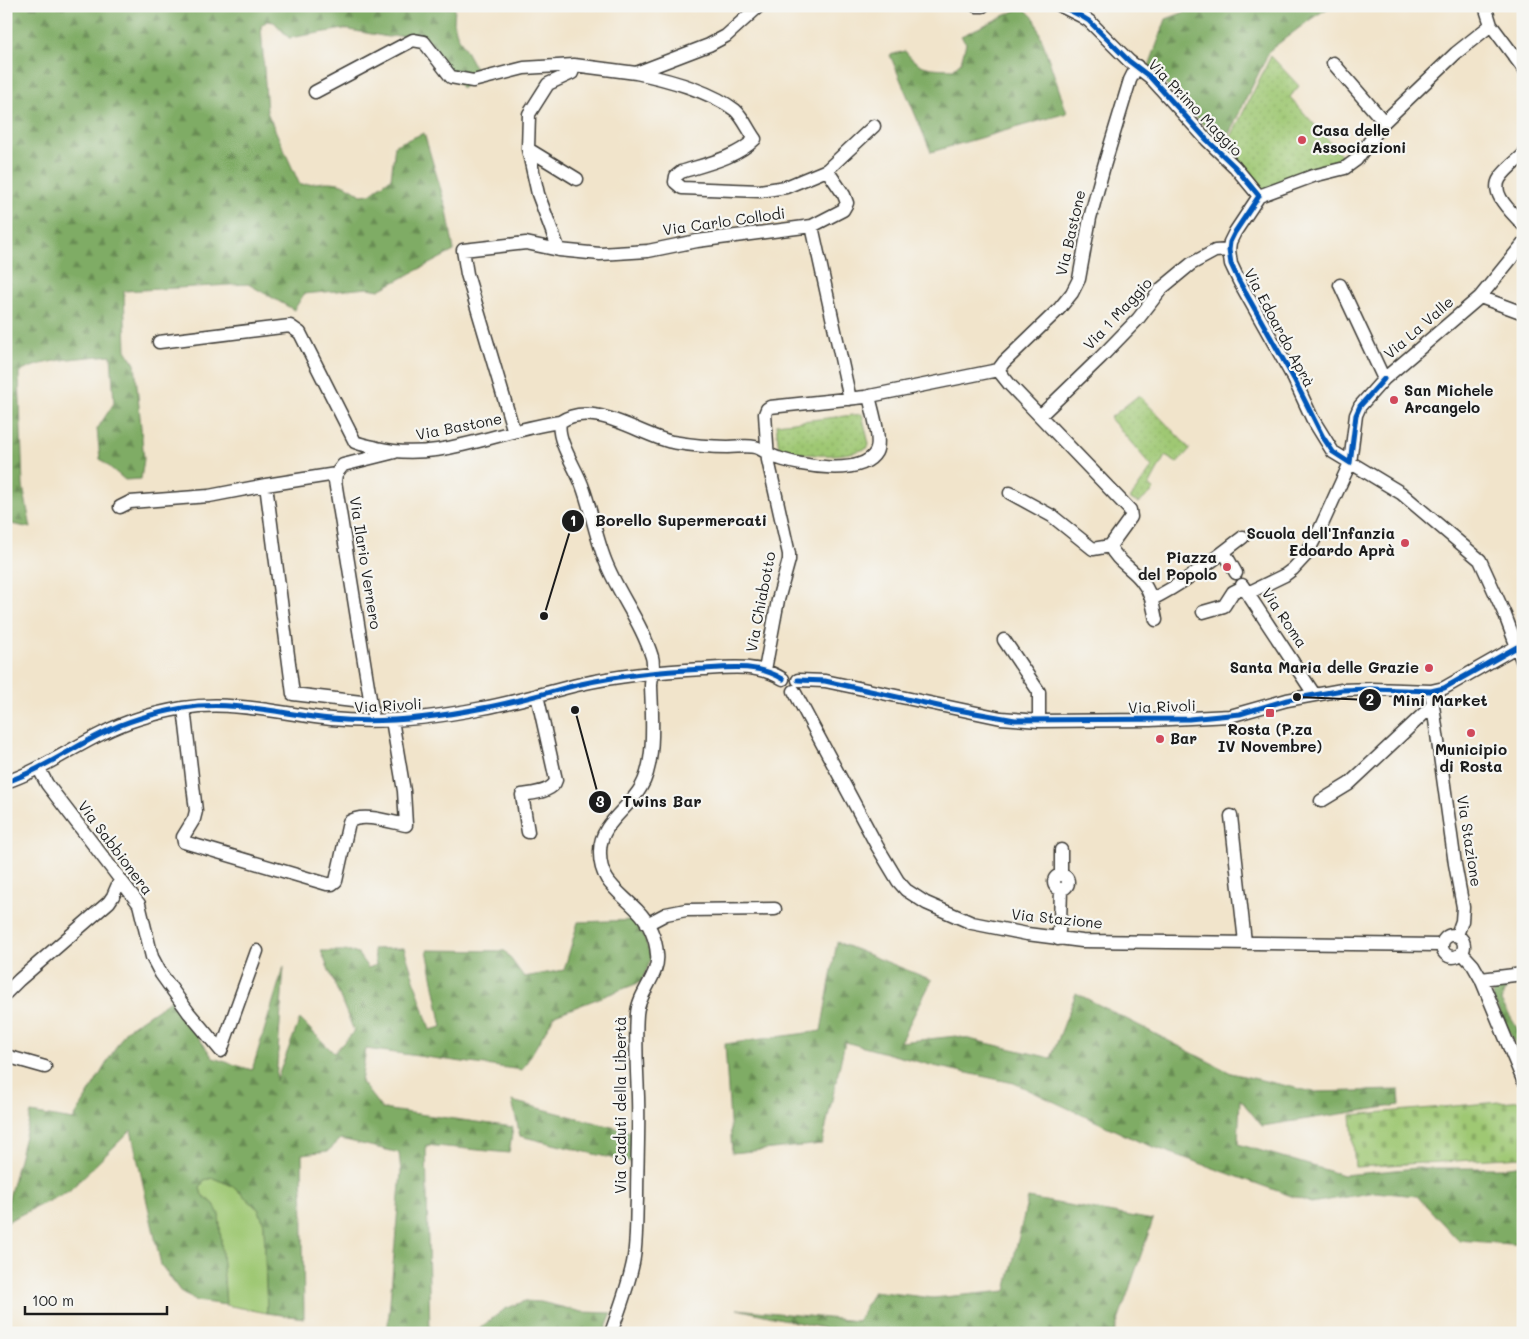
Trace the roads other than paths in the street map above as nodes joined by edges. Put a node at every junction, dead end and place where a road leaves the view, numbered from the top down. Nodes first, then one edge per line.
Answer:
1 (759, 6) edge
2 (976, 6) edge
3 (983, 6) edge
4 (1061, 6) edge
5 (1486, 6) edge
6 (1491, 25) junction
7 (1332, 63) dead end
8 (574, 64) junction
9 (1137, 66) junction
10 (1523, 68) edge
11 (636, 73) junction
12 (315, 92) dead end
13 (1384, 122) junction
14 (874, 126) dead end
15 (528, 149) junction
16 (1523, 154) edge
17 (827, 170) junction
18 (577, 179) dead end
19 (1259, 196) junction
20 (1523, 225) edge
21 (812, 226) junction
22 (1523, 244) edge
23 (559, 250) junction
24 (1229, 250) junction
25 (1340, 285) dead end
26 (1480, 297) junction
27 (1523, 313) edge
28 (159, 342) dead end
29 (998, 370) junction
30 (1384, 379) junction
31 (869, 396) junction
32 (850, 399) junction
33 (1040, 416) junction
34 (560, 422) junction
35 (514, 432) junction
36 (395, 452) junction
37 (767, 453) junction
38 (1350, 463) junction
39 (336, 474) junction
40 (266, 485) junction
41 (1010, 493) dead end
42 (120, 507) dead end
43 (1243, 537) dead end
44 (1111, 548) junction
45 (1224, 552) junction
46 (1236, 573) dead end
47 (1244, 588) junction
48 (1152, 599) junction
49 (1203, 612) dead end
50 (1156, 620) dead end
51 (1004, 640) dead end
52 (1520, 645) edge
53 (1523, 664) edge
54 (765, 670) junction
55 (652, 672) junction
56 (782, 678) joint
57 (796, 686) junction
58 (1431, 691) junction
59 (1314, 694) junction
60 (537, 695) junction
61 (370, 703) junction
62 (1433, 705) junction
63 (184, 708) junction
64 (392, 720) junction
65 (373, 721) junction
66 (1039, 721) junction
67 (39, 769) junction
68 (6, 782) edge
69 (1321, 801) dead end
70 (1231, 816) dead end
71 (528, 832) dead end
72 (1061, 850) dead end
73 (120, 880) junction
74 (775, 909) dead end
75 (647, 924) junction
76 (1457, 935) junction
77 (1058, 939) junction
78 (1245, 942) junction
79 (1441, 945) junction
80 (257, 951) dead end
81 (1462, 953) junction
82 (1523, 974) edge
83 (1481, 979) junction
84 (6, 993) edge
85 (6, 1056) edge
86 (45, 1068) dead end
87 (1523, 1080) edge
88 (611, 1333) edge

1 - 11 street
2 - 3 street
4 - 9 street, Via Primo Maggio
5 - 6 street
6 - 10 street
6 - 13 street
7 - 13 street
8 - 11 street
8 - 12 street
8 - 15 street
9 - 19 street, Via Primo Maggio
9 - 29 street, Via Bastone
11 - 17 street
13 - 19 street
14 - 17 street
15 - 18 street
15 - 23 street
16 - 20 street
17 - 21 street, Via Carlo Collodi
19 - 24 street
21 - 23 street, Via Carlo Collodi
21 - 32 street
22 - 26 street, Via La Valle
23 - 35 street, Via Carlo Collodi
24 - 33 street, Via 1 Maggio
24 - 38 street, Via Edoardo Aprà
25 - 30 street, Via La Valle
26 - 27 street
26 - 30 street, Via La Valle
28 - 36 street, Via Bastone
29 - 31 street
29 - 33 street
30 - 38 street
31 - 32 street
31 - 37 street, Via Bastone
32 - 37 street
33 - 44 street
34 - 35 street, Via Bastone
34 - 37 street, Via Bastone
34 - 55 street, Via Caduti della Libertà
35 - 36 street, Via Bastone
36 - 39 street
37 - 54 street, Via Chiabotto
38 - 47 street
38 - 52 street, Via Edoardo Aprà
39 - 40 street
39 - 61 street, Via Ilario Vernero
40 - 42 street
40 - 61 street, Via Rivoli
41 - 44 street
43 - 45 street
44 - 48 street
45 - 46 street
45 - 48 street
47 - 49 street
47 - 59 street, Via Roma
48 - 50 street
51 - 66 street
52 - 53 street, Via Edoardo Aprà
52 - 58 street, Via Rivoli
54 - 55 street, Via Rivoli
54 - 56 street, Via Rivoli
55 - 60 street, Via Rivoli
55 - 75 street, Via Caduti della Libertà
56 - 57 street, Via Stazione
57 - 66 street, Via Rivoli
57 - 77 street, Via Stazione
58 - 59 street, Via Rivoli
58 - 62 street, Via Stazione
59 - 66 street, Via Rivoli
60 - 64 street, Via Rivoli
60 - 71 street
61 - 65 street, Via Ilario Vernero
62 - 69 street
62 - 76 street, Via Stazione
63 - 64 street, Via Rivoli
63 - 65 street, Via Rivoli
63 - 67 street, Via Rivoli
64 - 65 street, Via Rivoli
67 - 68 street, Via Rivoli
67 - 73 street, Via Sabbionera
70 - 78 street
72 - 77 street
73 - 80 street, Via Sabbionera
73 - 84 street
74 - 75 street
75 - 88 street, Via Caduti della Libertà
76 - 79 street
76 - 81 street
77 - 78 street, Via Stazione
78 - 79 street, Via Stazione
79 - 81 street
81 - 83 street
82 - 83 street
83 - 87 street
85 - 86 street

